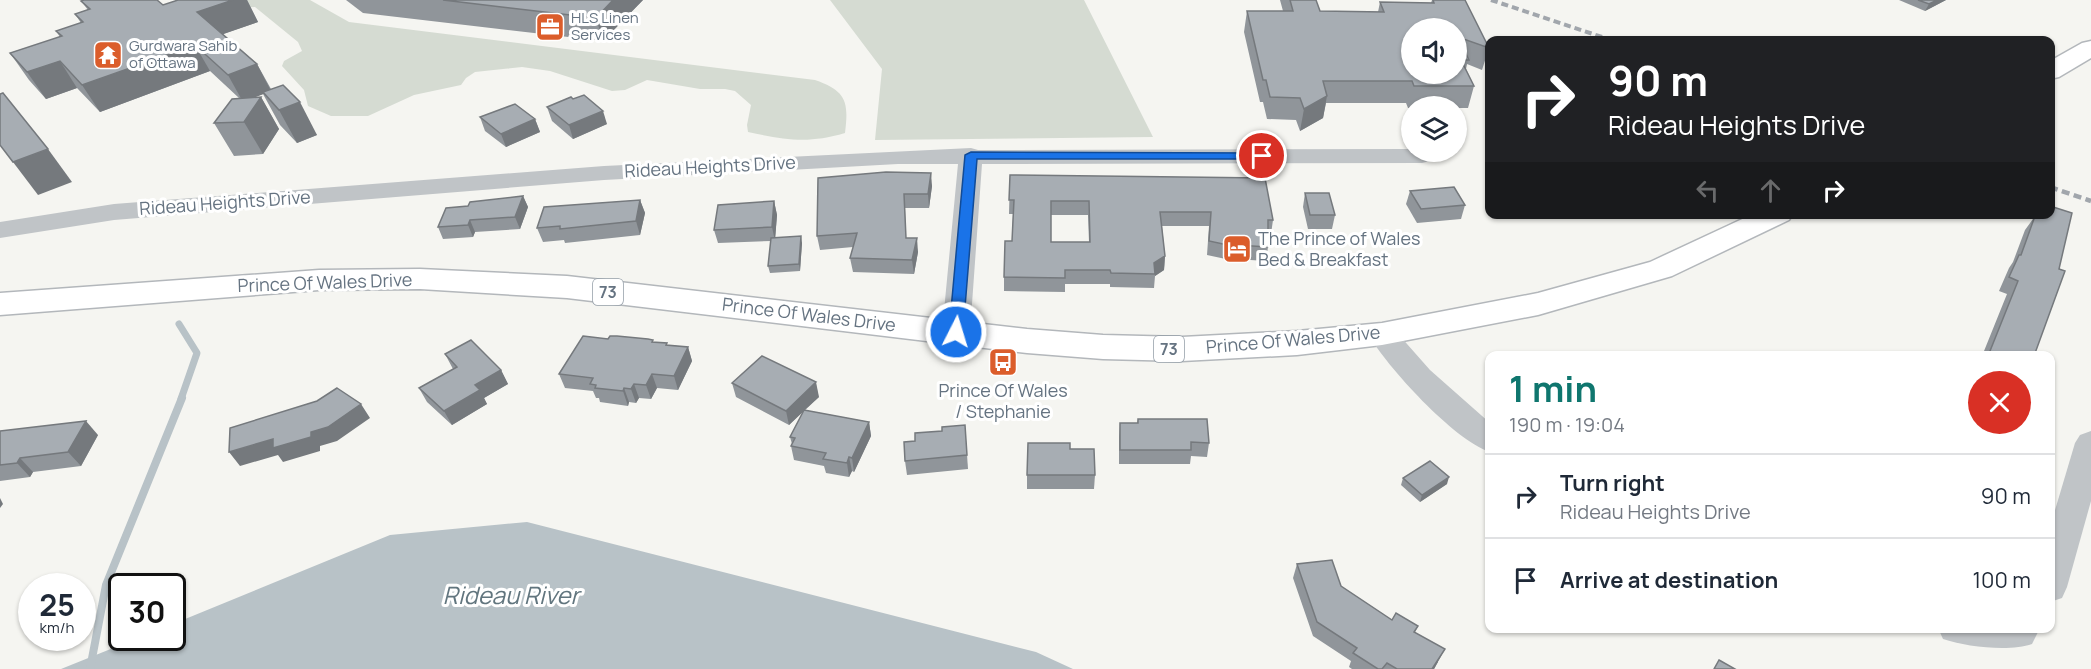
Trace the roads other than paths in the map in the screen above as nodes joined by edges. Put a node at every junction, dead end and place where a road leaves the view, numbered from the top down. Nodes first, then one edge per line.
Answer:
1 (2091, 48) edge
2 (2055, 69) edge
3 (971, 155) junction
4 (1401, 156) edge
5 (1768, 219) edge
6 (0, 230) edge
7 (0, 304) edge
8 (956, 332) junction
9 (1382, 334) junction
10 (1485, 436) edge
11 (2091, 443) edge
12 (2055, 569) edge

1 - 2 main road
3 - 4 street, Rideau Heights Drive
3 - 6 street, Rideau Heights Drive
3 - 8 street
5 - 9 main road, Prince Of Wales Drive / 73
7 - 8 main road, Prince Of Wales Drive / 73
8 - 9 main road, Prince Of Wales Drive / 73
9 - 10 street
11 - 12 street

